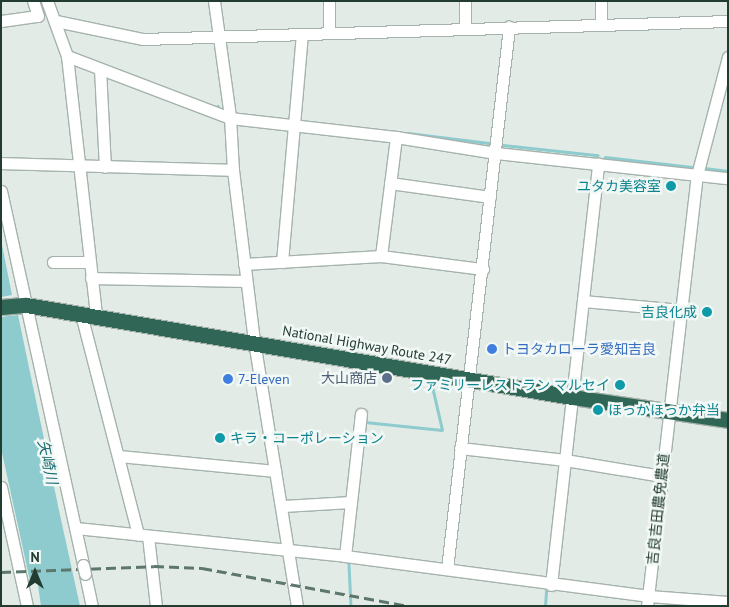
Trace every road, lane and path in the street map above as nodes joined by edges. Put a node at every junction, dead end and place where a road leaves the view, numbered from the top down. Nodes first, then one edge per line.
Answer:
1 (33, 1) edge
2 (47, 1) edge
3 (214, 1) edge
4 (329, 1) edge
5 (465, 1) edge
6 (600, 1) edge
7 (1, 20) edge
8 (728, 20) edge
9 (56, 21) junction
10 (601, 23) junction
11 (466, 26) junction
12 (509, 26) junction
13 (329, 33) junction
14 (302, 35) junction
15 (220, 38) junction
16 (67, 56) junction
17 (728, 57) edge
18 (100, 68) junction
19 (230, 118) junction
20 (295, 125) junction
21 (396, 137) junction
22 (496, 152) junction
23 (1, 163) edge
24 (598, 164) junction
25 (79, 166) junction
26 (105, 167) junction
27 (233, 170) junction
28 (697, 175) junction
29 (728, 178) edge
30 (390, 183) junction
31 (1, 191) edge
32 (490, 197) junction
33 (380, 256) junction
34 (53, 262) dead end
35 (90, 262) junction
36 (282, 262) junction
37 (244, 264) junction
38 (483, 269) junction
39 (91, 278) junction
40 (246, 281) junction
41 (583, 301) junction
42 (26, 305) junction
43 (1, 307) edge
44 (681, 310) junction
45 (88, 315) junction
46 (254, 342) junction
47 (470, 379) junction
48 (572, 397) junction
49 (669, 411) junction
50 (361, 414) dead end
51 (728, 420) edge
52 (460, 448) junction
53 (119, 456) junction
54 (565, 460) junction
55 (275, 471) junction
56 (662, 476) junction
57 (1, 487) edge
58 (351, 502) junction
59 (283, 506) junction
60 (76, 528) junction
61 (143, 535) junction
62 (290, 553) junction
63 (345, 556) junction
64 (447, 569) junction
65 (551, 584) junction
66 (648, 601) edge
67 (728, 602) edge
68 (27, 606) edge
69 (92, 606) edge
70 (156, 606) edge
71 (297, 606) edge

1 - 7 street
2 - 9 street
3 - 15 street
4 - 13 street
5 - 11 street
6 - 10 street
8 - 10 street
9 - 15 street
9 - 16 street
10 - 12 street
11 - 12 street
11 - 13 street
12 - 22 street
13 - 14 street
14 - 15 street
14 - 20 street
15 - 19 street
16 - 18 street
16 - 25 street
17 - 28 street, 吉良吉田農免農道
18 - 19 street
18 - 26 street
19 - 20 street
19 - 27 street
20 - 21 street
20 - 36 street
21 - 22 street
21 - 30 street
22 - 24 street
22 - 32 street
23 - 25 street
24 - 28 street
24 - 41 street
25 - 26 street
25 - 35 street
26 - 27 street
27 - 37 street
28 - 29 street
28 - 44 street, 吉良吉田農免農道
30 - 32 street
30 - 33 street
31 - 42 street
32 - 38 street
33 - 36 street
33 - 38 street
34 - 35 street
35 - 39 street
36 - 37 street
37 - 40 street
38 - 47 street
39 - 40 street
39 - 45 street
40 - 46 street
41 - 44 street
41 - 48 street
42 - 43 highway, National Highway Route 247
42 - 45 highway, National Highway Route 247
42 - 60 street
44 - 49 street, 吉良吉田農免農道
45 - 46 highway, National Highway Route 247
45 - 53 street
46 - 47 highway, National Highway Route 247
46 - 55 street
47 - 48 highway, National Highway Route 247
47 - 52 street
48 - 49 highway, National Highway Route 247
48 - 54 street
49 - 51 highway, National Highway Route 247
49 - 56 street, 吉良吉田農免農道
50 - 58 street
52 - 54 street
52 - 64 street
53 - 55 street
53 - 61 street
54 - 56 street
54 - 65 street
55 - 59 street
56 - 66 street, 吉良吉田農免農道
57 - 68 street
58 - 59 street
58 - 63 street
59 - 62 street
60 - 61 street
60 - 69 street
61 - 62 street
61 - 70 street
62 - 63 street
62 - 71 street
63 - 64 street
64 - 65 street
65 - 66 street
66 - 67 street

